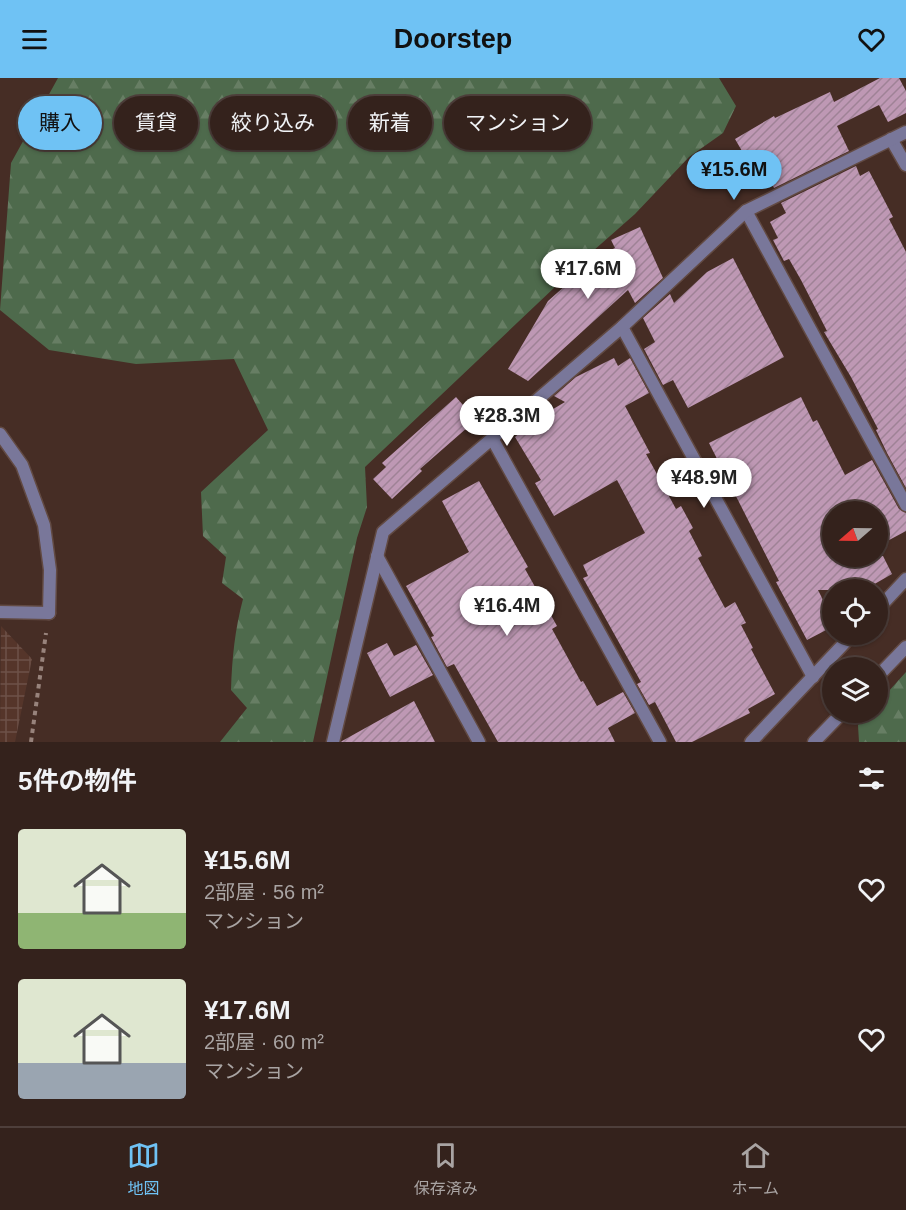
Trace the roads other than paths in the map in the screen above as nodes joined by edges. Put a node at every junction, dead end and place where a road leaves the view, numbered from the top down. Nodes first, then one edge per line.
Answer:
1 (906, 132) edge
2 (891, 139) junction
3 (906, 165) edge
4 (746, 211) junction
5 (622, 327) junction
6 (0, 434) edge
7 (493, 440) junction
8 (906, 506) edge
9 (377, 556) junction
10 (906, 579) edge
11 (888, 598) edge
12 (0, 612) edge
13 (843, 645) edge
14 (906, 647) edge
15 (888, 666) edge
16 (813, 677) junction
17 (832, 723) edge
18 (333, 742) edge
19 (479, 742) edge
20 (660, 742) edge
21 (751, 742) edge
22 (814, 742) edge

1 - 2 street
2 - 3 street
2 - 4 street
4 - 5 street
4 - 8 street
5 - 7 street
5 - 16 street
6 - 12 street
7 - 9 street
7 - 20 street
9 - 18 street
9 - 19 street
10 - 11 street
13 - 16 street
14 - 15 street
16 - 21 street
17 - 22 street

